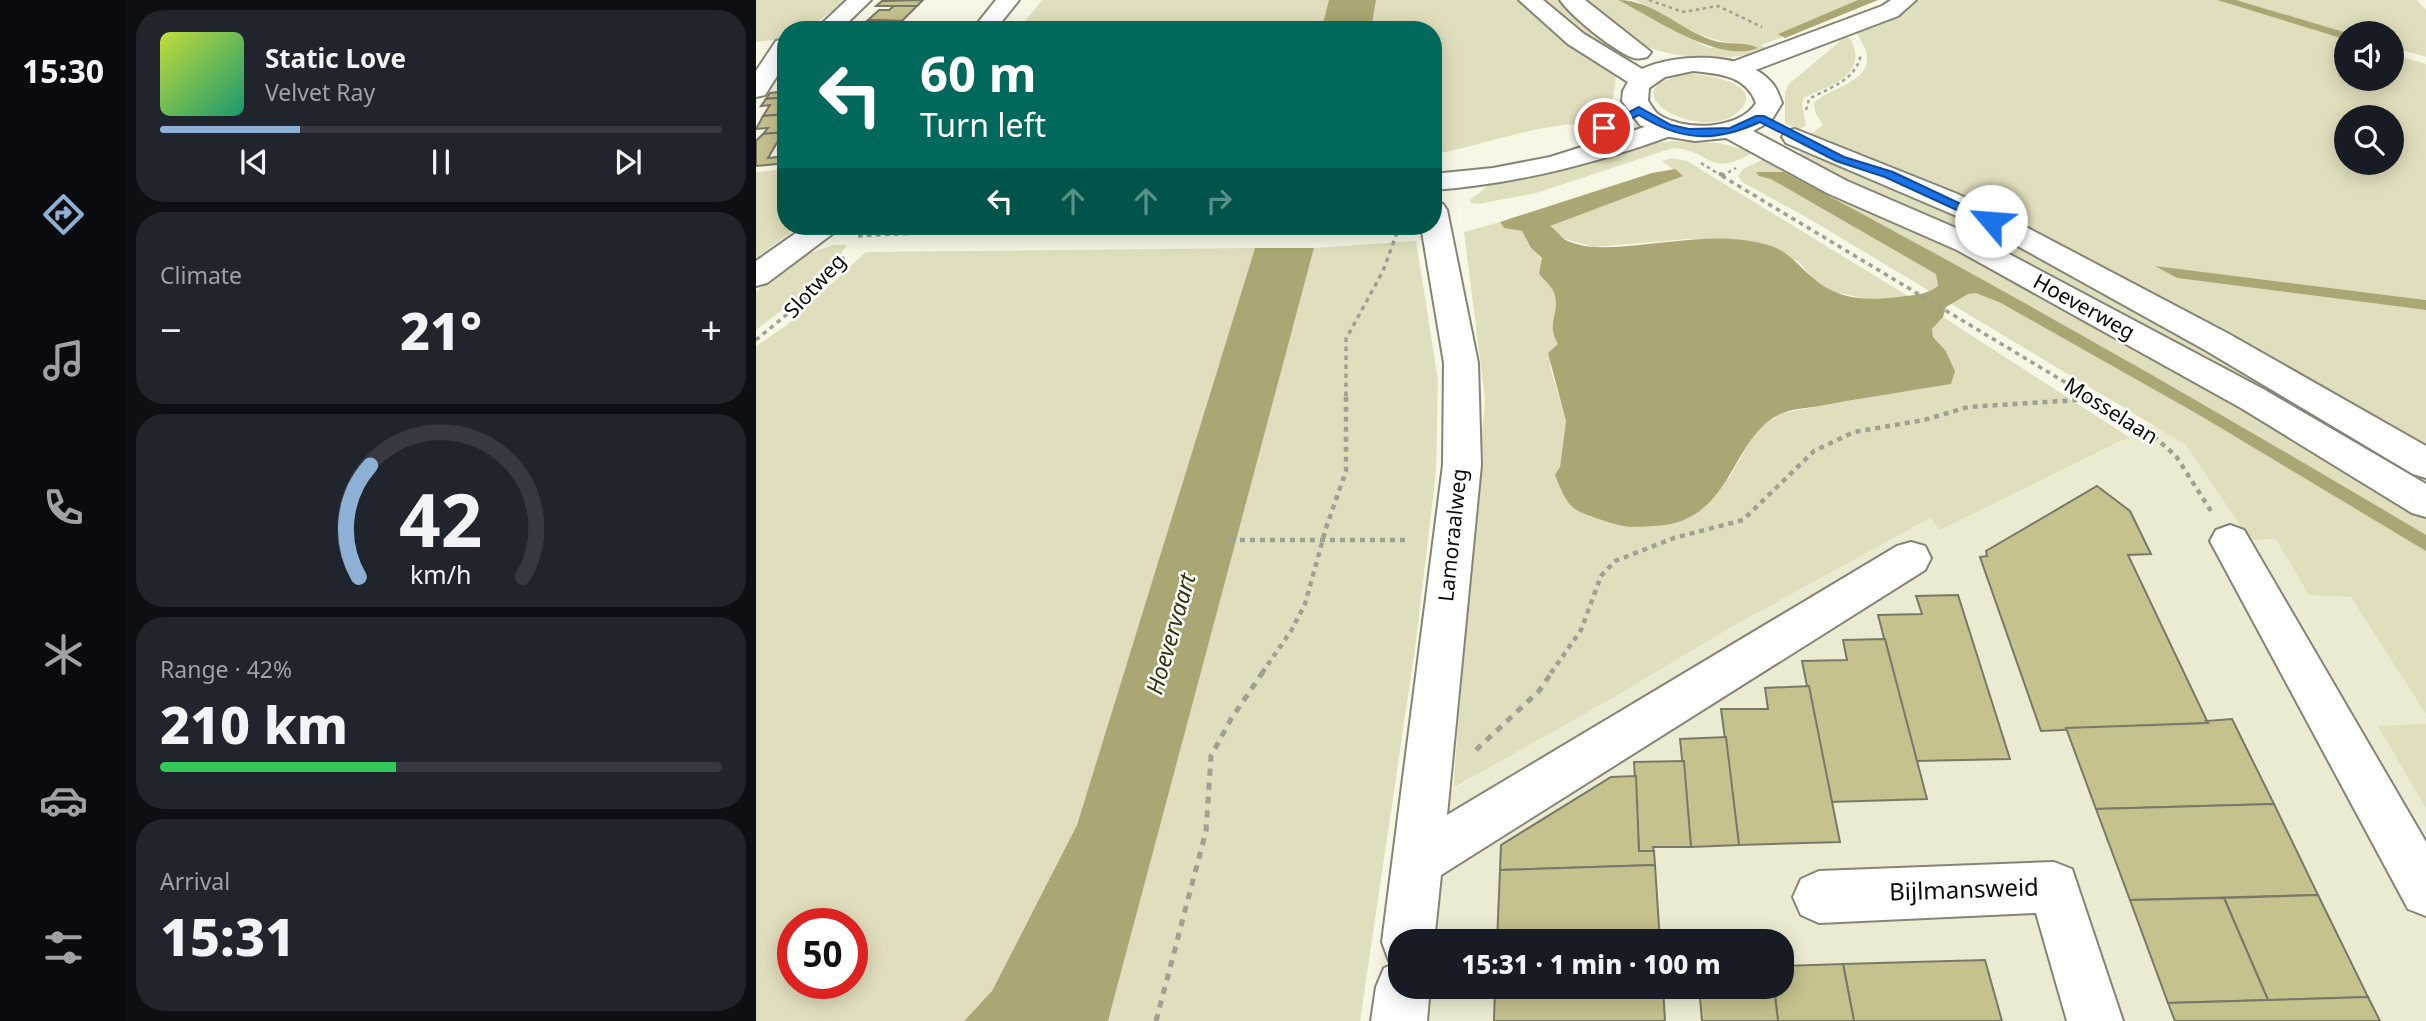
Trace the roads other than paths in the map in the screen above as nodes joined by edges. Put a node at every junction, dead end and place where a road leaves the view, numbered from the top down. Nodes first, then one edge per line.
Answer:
1 (860, 0) edge
2 (1008, 0) edge
3 (1530, 0) edge
4 (1572, 0) edge
5 (1905, 0) edge
6 (836, 21) edge
7 (990, 21) edge
8 (1847, 26) junction
9 (777, 47) edge
10 (756, 48) edge
11 (777, 58) edge
12 (1673, 67) junction
13 (1733, 70) junction
14 (1642, 80) junction
15 (1765, 89) junction
16 (756, 90) edge
17 (1639, 110) junction
18 (1746, 125) junction
19 (1667, 128) junction
20 (1442, 177) edge
21 (1442, 181) edge
22 (813, 235) edge
23 (1438, 235) edge
24 (756, 276) edge
25 (2426, 464) edge
26 (2426, 502) edge
27 (2230, 541) road end
28 (1911, 558) dead end
29 (1418, 861) junction
30 (2426, 891) edge
31 (1819, 897) dead end
32 (1410, 929) edge
33 (1402, 999) edge
34 (1399, 1021) edge
35 (2095, 1021) edge

1 - 6 street
2 - 7 street
3 - 14 street
4 - 12 street
5 - 8 street
8 - 13 street
8 - 15 street
9 - 10 street
11 - 16 street
12 - 13 street
12 - 14 street
13 - 15 street
14 - 17 street
15 - 18 street
17 - 19 street
17 - 20 street
18 - 19 street
18 - 25 street, Hoeverweg
18 - 26 street, Hoeverweg
19 - 21 street
22 - 24 street, Slotweg
23 - 29 street, Lamoraalweg
27 - 30 street
28 - 29 street
29 - 32 street, Lamoraalweg
31 - 35 street, Bijlmansweid
33 - 34 street

